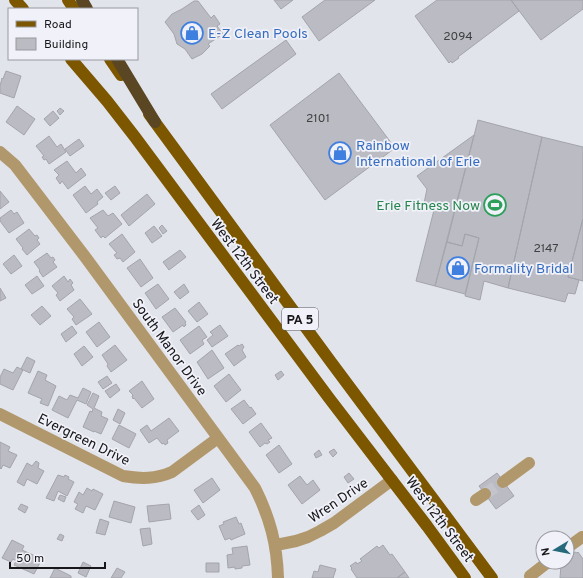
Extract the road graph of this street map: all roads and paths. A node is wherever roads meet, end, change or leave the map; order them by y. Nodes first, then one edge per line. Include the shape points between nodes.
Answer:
1 (15, 0) edge
2 (23, 8) edge
3 (72, 60) edge
4 (111, 60) edge
5 (118, 60) edge
6 (155, 122) junction
7 (0, 152) edge
8 (0, 414) edge
9 (218, 438) junction
10 (529, 463) dead end
11 (392, 480) junction
12 (503, 482) tunnel mouth
13 (582, 537) dead end
14 (575, 542) edge
15 (276, 545) junction
16 (538, 570) edge
17 (530, 576) dead end
18 (278, 578) edge
19 (465, 578) edge
20 (492, 578) edge

1 - 2 main road
3 - 11 main road, West 12th Street / PA 5 via 135,137
4 - 6 main road, West 12th Street / PA 5
5 - 6 highway
6 - 20 main road, West 12th Street / PA 5
7 - 9 street, South Manor Drive via 15,165 37,193
8 - 9 street, Evergreen Drive via 123,476 139,478 155,478 172,472
9 - 15 street, South Manor Drive via 255,488
10 - 12 street
11 - 15 street, Wren Drive via 320,532
11 - 19 main road, West 12th Street / PA 5
13 - 14 street
15 - 18 street, South Manor Drive
16 - 17 street

